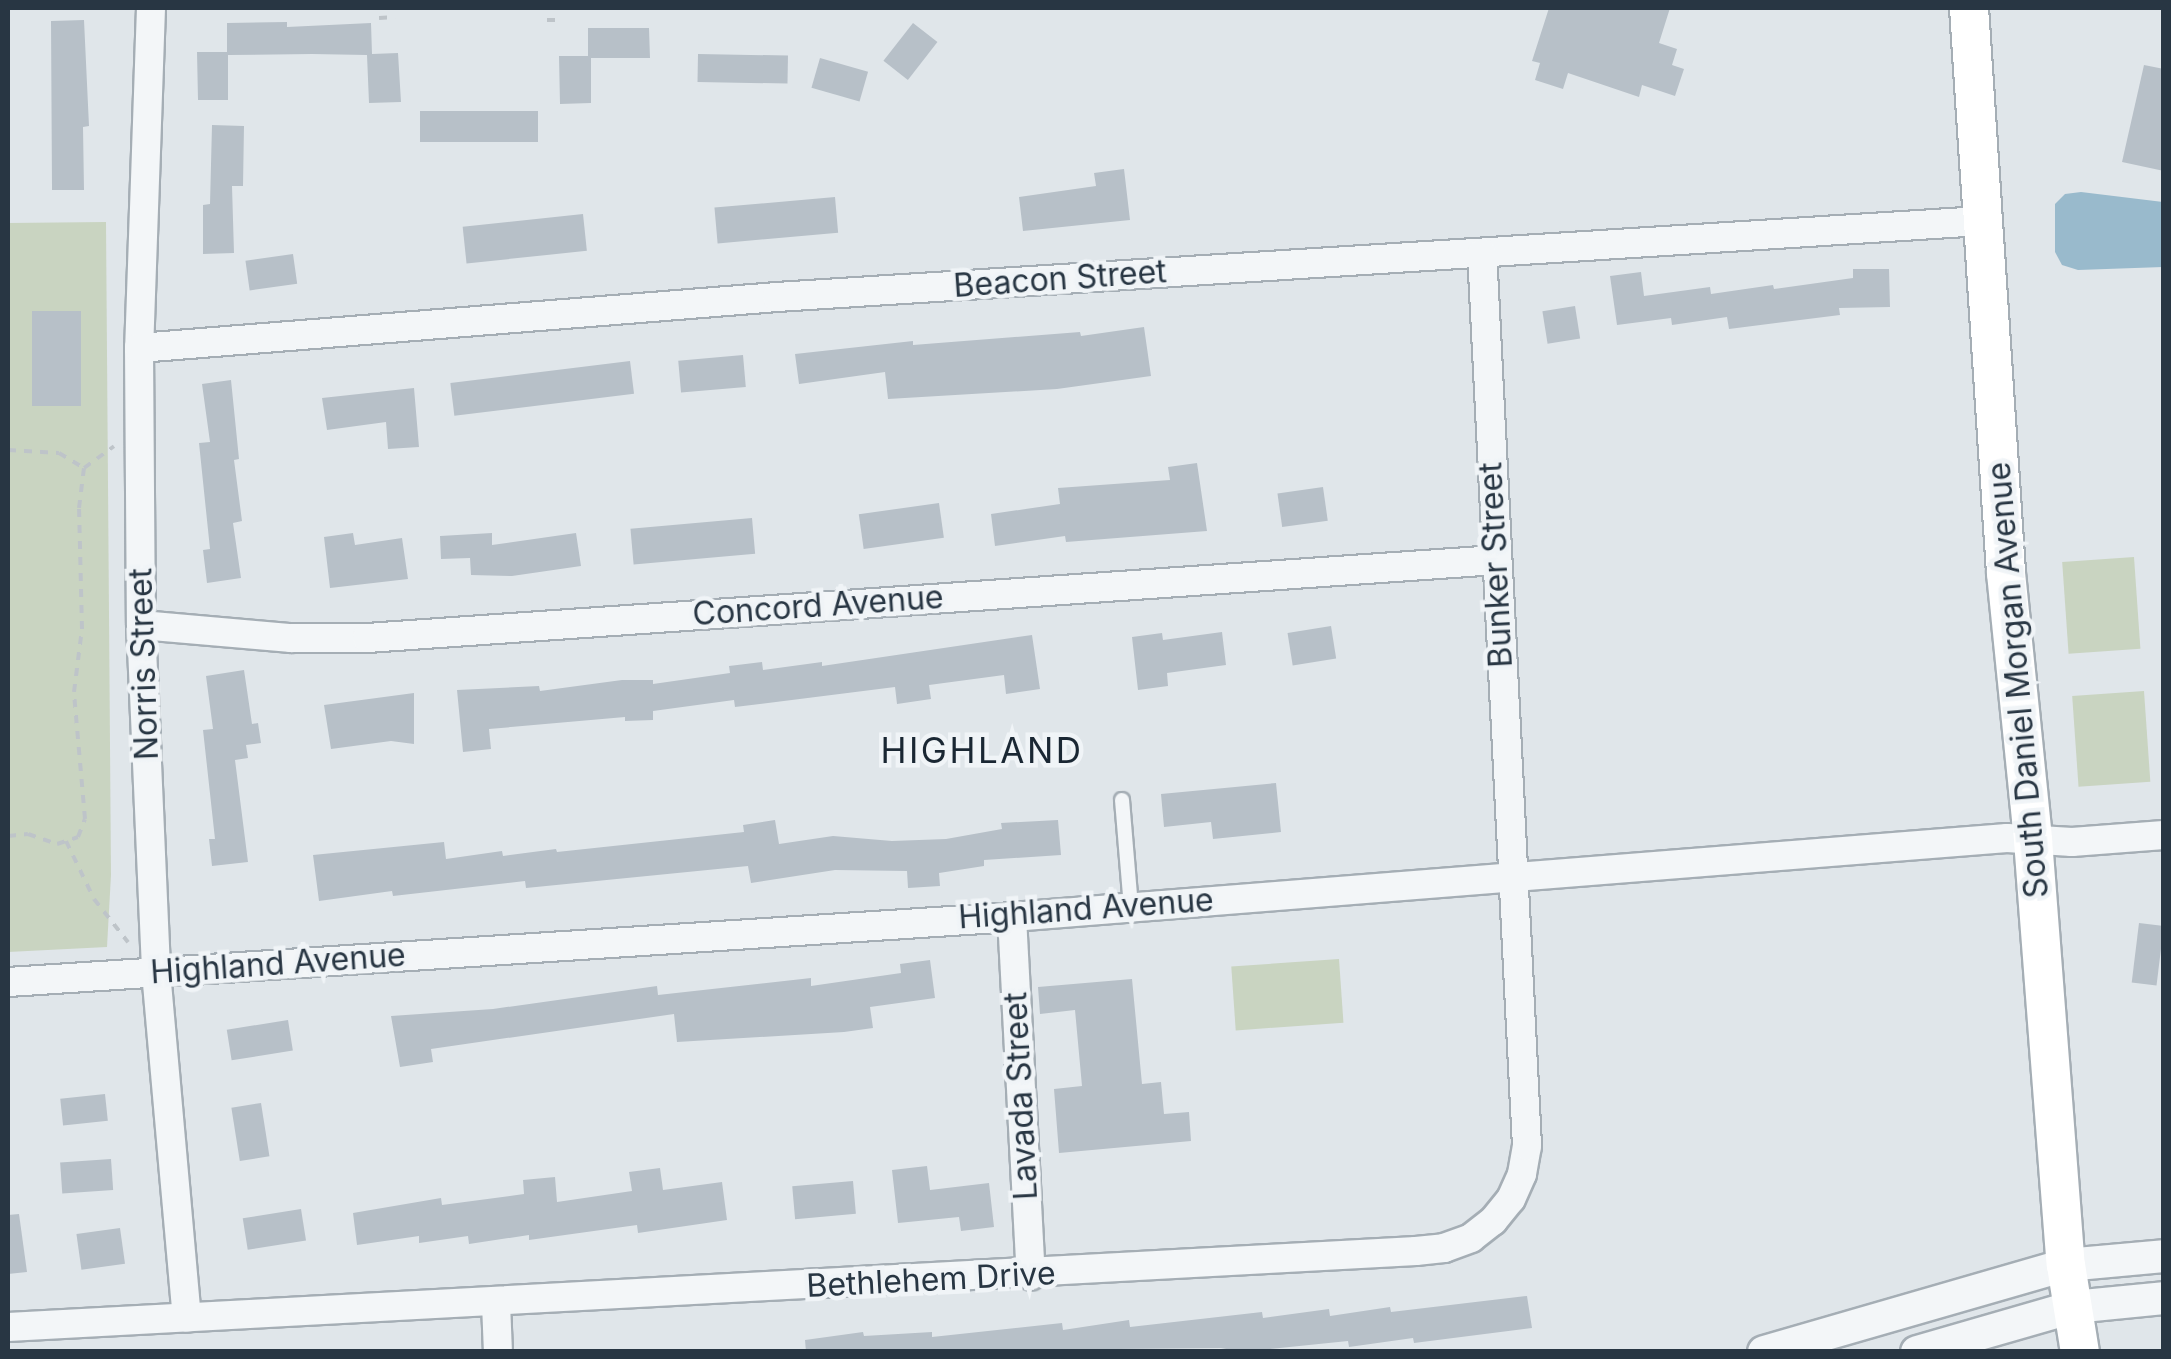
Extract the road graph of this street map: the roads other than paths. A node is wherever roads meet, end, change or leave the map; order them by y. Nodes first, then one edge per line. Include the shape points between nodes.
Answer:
1 (151, 8) edge
2 (1969, 8) edge
3 (1982, 221) junction
4 (1482, 253) junction
5 (139, 348) junction
6 (1496, 560) junction
7 (140, 624) junction
8 (1122, 800) dead end
9 (2164, 835) edge
10 (2033, 840) junction
11 (1511, 877) junction
12 (1131, 907) junction
13 (1012, 916) junction
14 (156, 972) junction
15 (8, 982) edge
16 (2164, 1256) edge
17 (2066, 1265) junction
18 (1031, 1275) junction
19 (2164, 1298) edge
20 (496, 1303) junction
21 (2072, 1307) junction
22 (187, 1318) junction
23 (8, 1327) edge
24 (498, 1352) edge
25 (1764, 1352) edge
26 (1917, 1352) edge
27 (2080, 1352) edge

1 - 5 street, Norris Street
2 - 3 main road, South Daniel Morgan Avenue
3 - 4 street, Beacon Street
3 - 10 main road, South Daniel Morgan Avenue
4 - 5 street, Beacon Street via 778,297
4 - 6 street, Bunker Street
5 - 7 street, Norris Street
6 - 7 street, Concord Avenue via 366,638
6 - 11 street, Bunker Street
7 - 14 street, Norris Street
8 - 12 lane
9 - 10 street, Highland Avenue
10 - 11 street, Highland Avenue
10 - 17 main road, South Daniel Morgan Avenue
11 - 12 street, Highland Avenue
11 - 18 street, Bethlehem Drive via 1527,1146 1511,1200 1494,1221 1444,1248
12 - 13 street, Highland Avenue
13 - 14 street, Highland Avenue
13 - 18 street, Lavada Street
14 - 15 street, Highland Avenue
14 - 22 street, Norris Street
16 - 17 street
17 - 21 main road, South Daniel Morgan Avenue
17 - 25 street
18 - 20 street, Bethlehem Drive
19 - 21 street
20 - 22 street, Bethlehem Drive
20 - 24 street
21 - 26 street
21 - 27 main road, South Daniel Morgan Avenue
22 - 23 street, Bethlehem Drive

